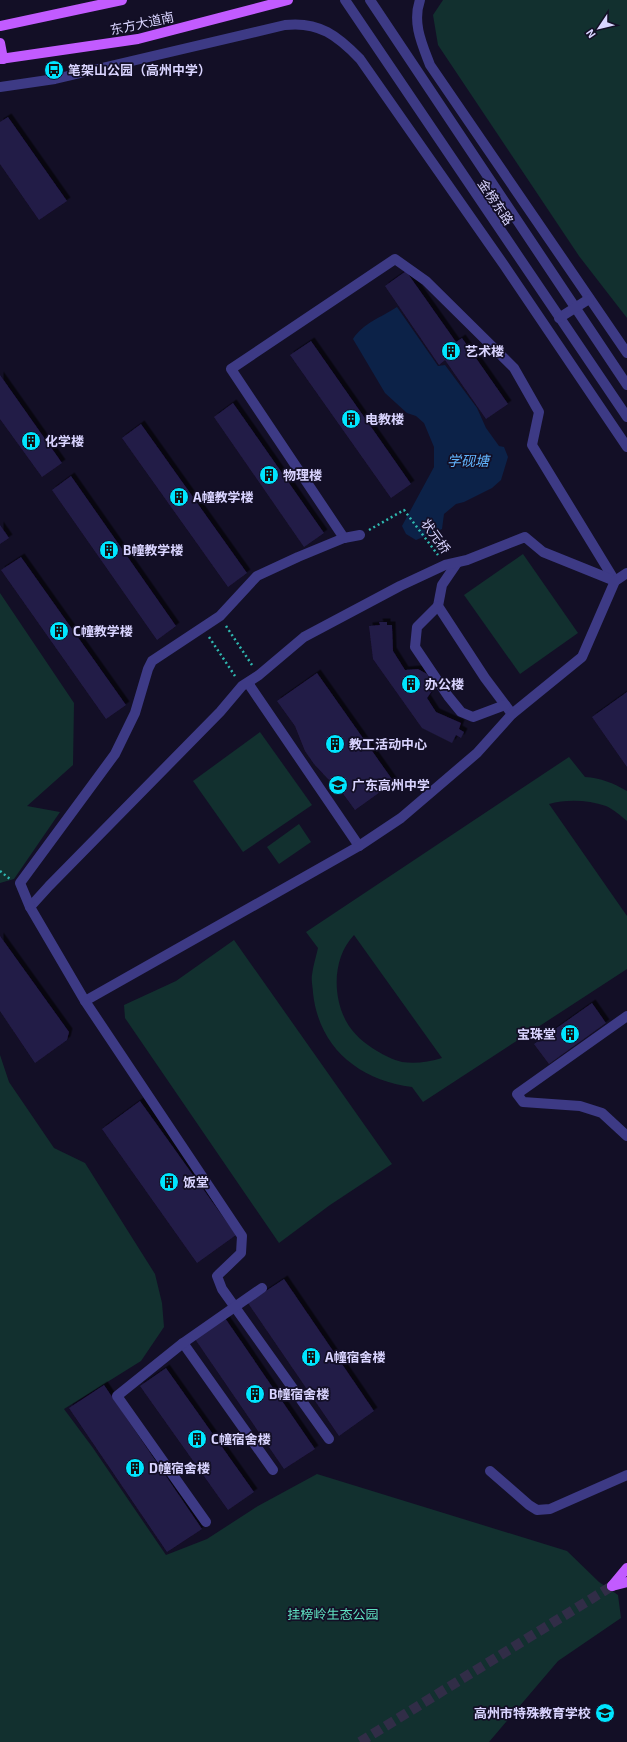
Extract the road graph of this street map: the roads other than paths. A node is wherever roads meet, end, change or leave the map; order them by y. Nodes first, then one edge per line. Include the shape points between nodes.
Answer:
1 (122, 0) edge
2 (288, 0) edge
3 (345, 0) edge
4 (370, 0) edge
5 (420, 0) edge
6 (0, 26) edge
7 (0, 43) edge
8 (1, 59) edge
9 (0, 87) edge
10 (589, 299) junction
11 (575, 308) junction
12 (559, 318) junction
13 (626, 350) edge
14 (627, 385) edge
15 (627, 417) edge
16 (627, 447) edge
17 (360, 535) road end
18 (344, 538) junction
19 (457, 563) junction
20 (627, 573) edge
21 (615, 582) junction
22 (438, 606) junction
23 (245, 685) junction
24 (505, 705) junction
25 (512, 714) junction
26 (359, 846) junction
27 (30, 908) junction
28 (85, 1001) junction
29 (627, 1016) edge
30 (627, 1136) edge
31 (262, 1288) dead end
32 (236, 1308) junction
33 (183, 1343) junction
34 (328, 1438) dead end
35 (272, 1470) dead end
36 (490, 1471) dead end
37 (627, 1475) edge
38 (206, 1522) dead end
39 (627, 1568) edge
40 (627, 1582) edge

1 - 6 main road, 东方大道南
2 - 8 main road, 东方大道南 via 138,39
3 - 12 street, 金榜东路
4 - 11 street, 金榜东路
5 - 10 street via 417,8 417,31 430,66
7 - 8 main road
9 - 16 street via 69,76 285,25 300,23 323,30 343,41 360,60 504,265
10 - 11 street
10 - 13 street
11 - 12 street
11 - 14 street, 金榜东路
12 - 15 street, 金榜东路
17 - 18 street
18 - 21 street via 231,369 396,259 426,281 514,368 539,412 532,445
18 - 27 street via 257,576 220,616 152,661 135,713 115,754 20,883
19 - 21 street via 525,537 543,552
19 - 22 street via 442,585
19 - 23 street via 400,586 304,637
20 - 21 street
21 - 25 street via 582,657
22 - 24 street
22 - 24 street via 417,628 415,647 444,690 461,712 473,717
23 - 26 street
23 - 27 street
24 - 25 street
25 - 26 street via 477,753 401,818
26 - 28 street
27 - 28 street
28 - 32 street via 242,1236 241,1253 217,1276 222,1289
29 - 30 street via 517,1094 523,1102 580,1106 602,1113
31 - 32 street
32 - 33 street
32 - 34 street
33 - 35 street
33 - 38 street via 117,1396
36 - 37 street via 537,1510 550,1509
39 - 40 main road via 612,1586

